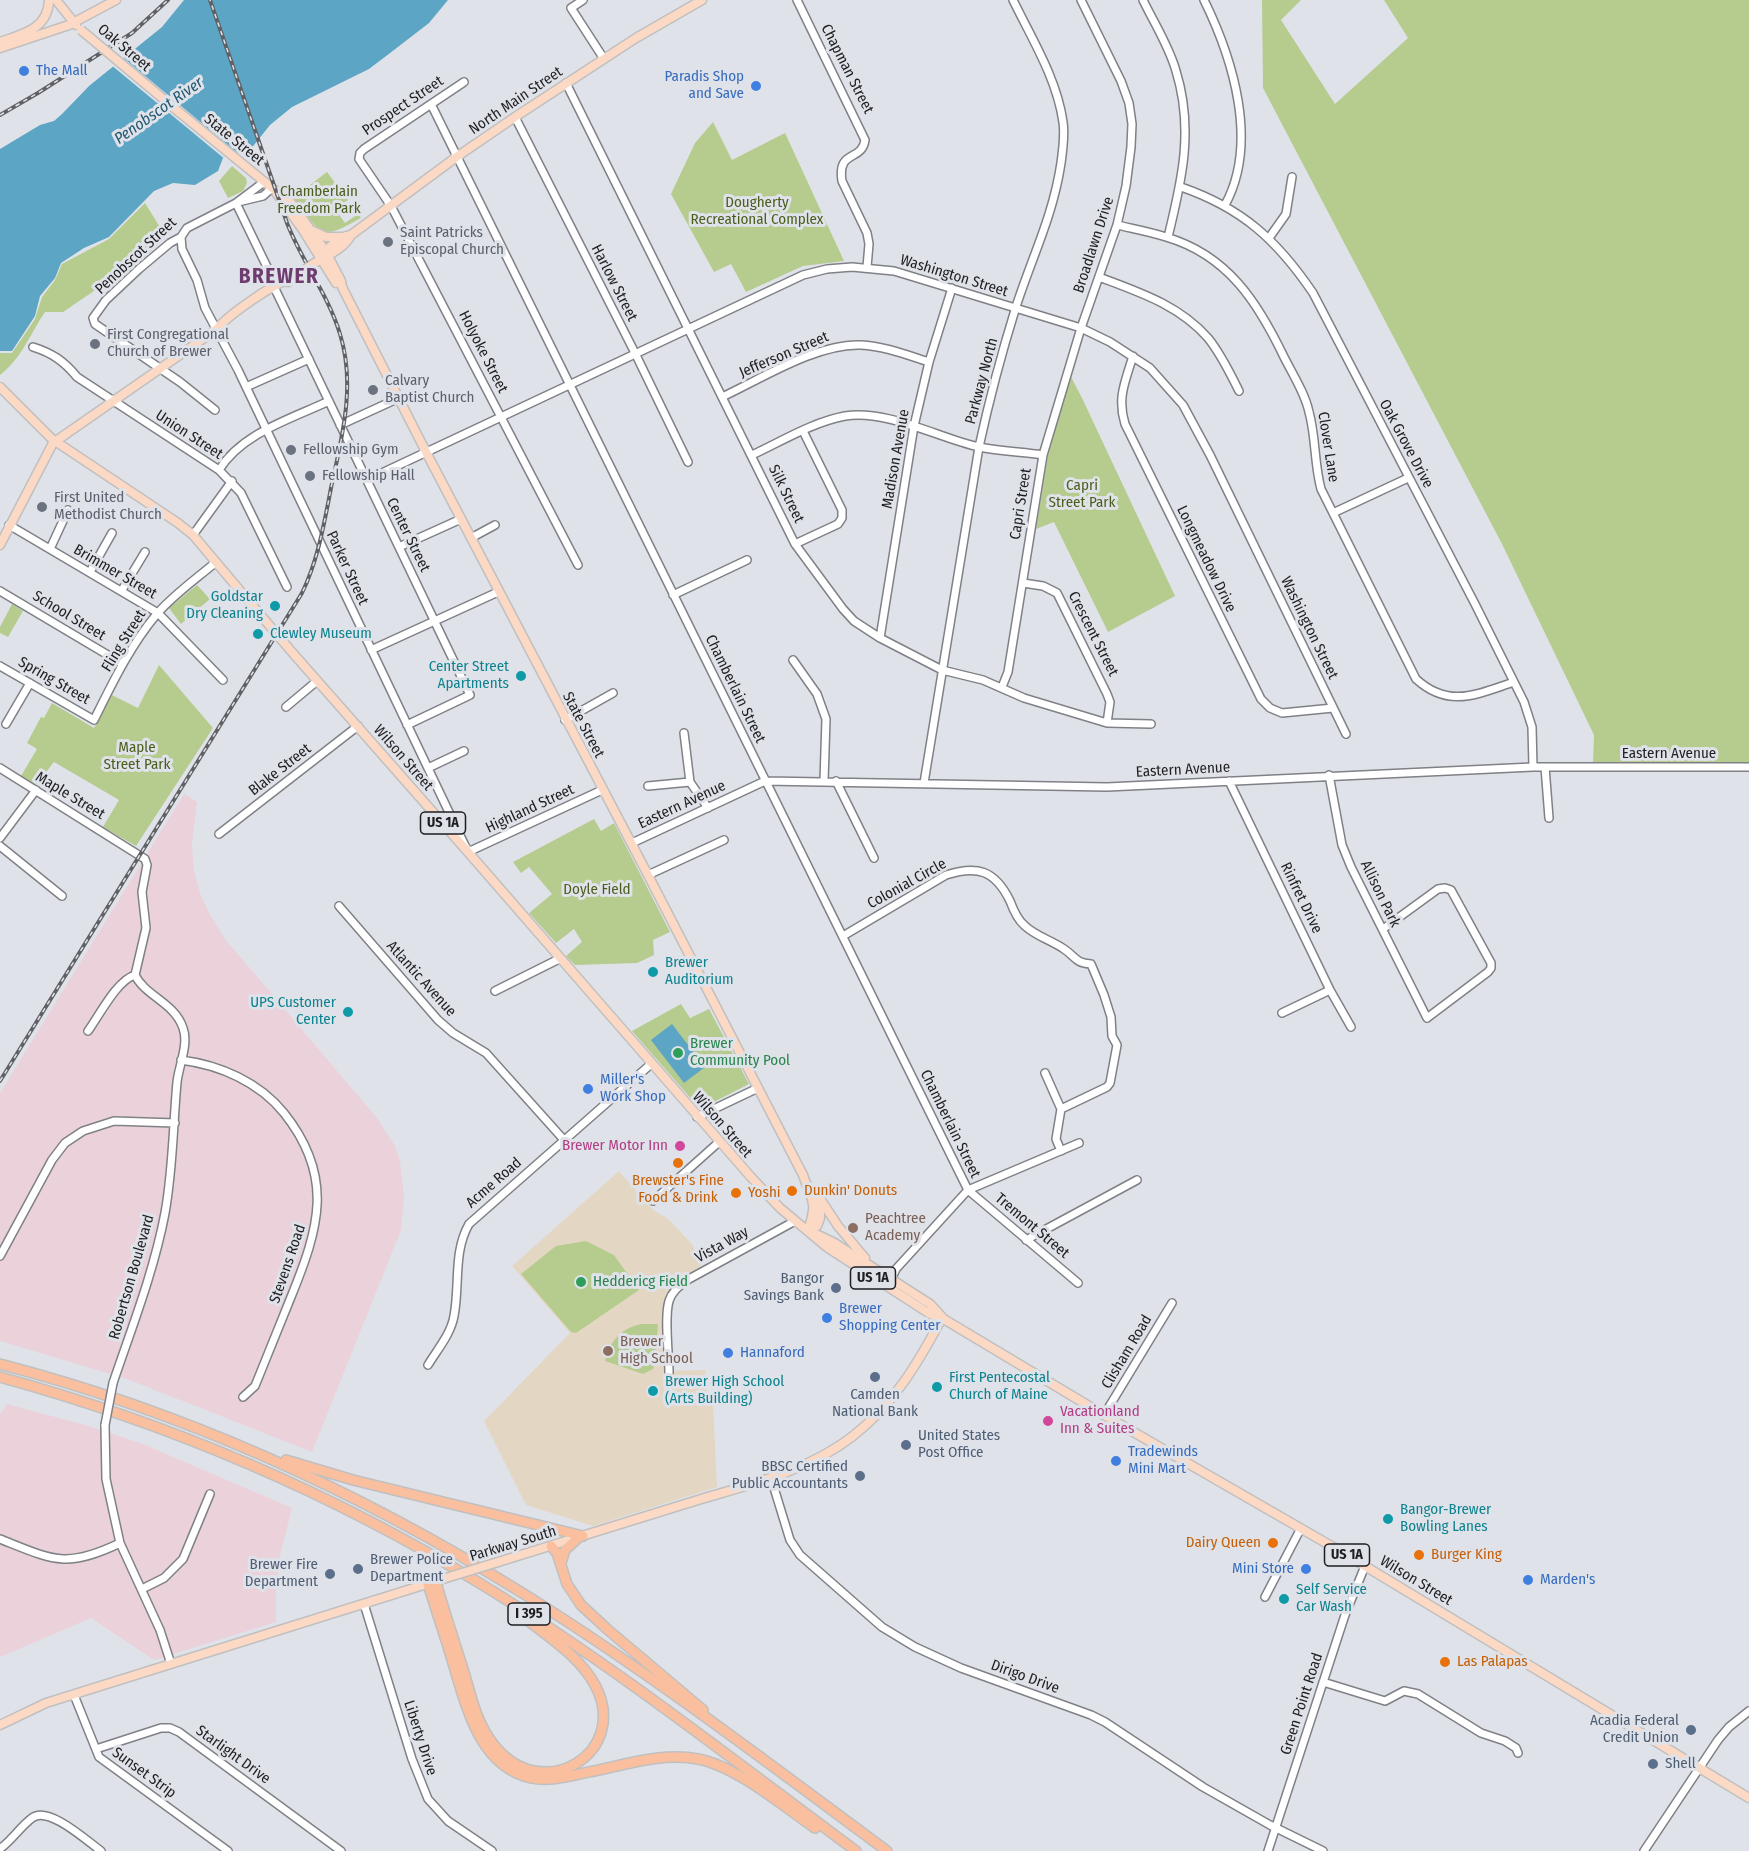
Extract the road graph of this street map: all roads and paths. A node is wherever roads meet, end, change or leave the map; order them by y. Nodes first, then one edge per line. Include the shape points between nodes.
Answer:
1 (49, 0) edge
2 (56, 0) edge
3 (116, 0) edge
4 (583, 0) edge
5 (702, 0) edge
6 (797, 0) edge
7 (1013, 0) edge
8 (1081, 0) edge
9 (1143, 0) edge
10 (1204, 0) edge
11 (688, 3) edge
12 (74, 23) junction
13 (0, 42) edge
14 (0, 48) edge
15 (604, 59) junction
16 (464, 82) dead end
17 (566, 83) junction
18 (431, 104) junction
19 (179, 112) joint
20 (515, 117) junction
21 (359, 155) joint
22 (458, 157) junction
23 (1292, 177) dead end
24 (264, 182) junction
25 (1181, 187) junction
26 (272, 188) junction
27 (236, 203) junction
28 (1225, 205) junction
29 (391, 206) junction
30 (1117, 225) junction
31 (312, 231) junction
32 (348, 236) junction
33 (181, 237) junction
34 (1168, 237) junction
35 (1269, 238) junction
36 (325, 255) junction
37 (867, 267) junction
38 (1099, 277) junction
39 (952, 288) junction
40 (273, 290) junction
41 (1016, 308) junction
42 (687, 328) junction
43 (1081, 328) junction
44 (217, 329) junction
45 (33, 347) dead end
46 (635, 353) junction
47 (1133, 357) junction
48 (309, 359) junction
49 (929, 362) junction
50 (161, 369) junction
51 (568, 384) junction
52 (0, 387) edge
53 (246, 387) junction
54 (1239, 391) dead end
55 (399, 398) junction
56 (722, 398) junction
57 (328, 401) junction
58 (113, 402) junction
59 (215, 410) dead end
60 (501, 416) junction
61 (340, 425) junction
62 (914, 426) junction
63 (266, 430) junction
64 (803, 431) junction
65 (54, 441) junction
66 (979, 447) junction
67 (426, 452) junction
68 (752, 455) junction
69 (1043, 455) junction
70 (688, 462) dead end
71 (219, 470) junction
72 (1408, 478) junction
73 (367, 480) junction
74 (232, 482) junction
75 (68, 510) dead end
76 (1333, 513) junction
77 (461, 519) junction
78 (9, 525) junction
79 (495, 525) dead end
80 (112, 533) dead end
81 (193, 535) junction
82 (471, 538) junction
83 (795, 544) junction
84 (0, 545) edge
85 (399, 547) junction
86 (50, 549) junction
87 (145, 552) dead end
88 (747, 560) dead end
89 (216, 562) junction
90 (578, 565) dead end
91 (90, 572) junction
92 (1023, 583) junction
93 (287, 587) dead end
94 (122, 590) junction
95 (0, 591) edge
96 (498, 592) junction
97 (673, 595) junction
98 (158, 613) junction
99 (435, 621) junction
100 (880, 638) junction
101 (371, 650) junction
102 (793, 660) dead end
103 (123, 664) junction
104 (0, 666) edge
105 (942, 670) junction
106 (223, 680) dead end
107 (317, 681) junction
108 (1514, 682) junction
109 (30, 683) junction
110 (1002, 687) junction
111 (613, 693) dead end
112 (286, 707) dead end
113 (1333, 708) junction
114 (94, 720) joint
115 (565, 720) junction
116 (1107, 723) junction
117 (6, 724) dead end
118 (1151, 724) dead end
119 (407, 725) junction
120 (358, 726) junction
121 (684, 733) dead end
122 (1346, 734) dead end
123 (464, 751) dead end
124 (1533, 767) junction
125 (1545, 767) junction
126 (1749, 767) edge
127 (0, 768) edge
128 (428, 768) junction
129 (1329, 776) junction
130 (765, 781) junction
131 (824, 781) junction
132 (836, 781) junction
133 (1229, 781) junction
134 (690, 782) junction
135 (924, 783) junction
136 (648, 786) dead end
137 (36, 790) junction
138 (603, 790) junction
139 (708, 808) junction
140 (1549, 818) dead end
141 (219, 834) dead end
142 (0, 838) edge
143 (724, 840) dead end
144 (632, 843) junction
145 (0, 846) edge
146 (468, 852) junction
147 (874, 858) dead end
148 (648, 875) junction
149 (62, 897) dead end
150 (339, 906) dead end
151 (1383, 929) junction
152 (843, 936) junction
153 (559, 959) junction
154 (135, 975) junction
155 (1330, 990) junction
156 (495, 991) dead end
157 (1282, 1013) dead end
158 (1351, 1027) dead end
159 (88, 1031) dead end
160 (181, 1060) junction
161 (651, 1064) junction
162 (1045, 1073) dead end
163 (758, 1088) junction
164 (1061, 1109) junction
165 (697, 1117) junction
166 (176, 1123) junction
167 (564, 1140) junction
168 (719, 1142) junction
169 (1079, 1143) dead end
170 (1060, 1150) junction
171 (803, 1175) junction
172 (1137, 1180) dead end
173 (968, 1190) junction
174 (817, 1194) junction
175 (653, 1201) dead end
176 (795, 1221) junction
177 (808, 1230) junction
178 (1026, 1240) junction
179 (0, 1256) edge
180 (896, 1269) junction
181 (878, 1274) junction
182 (891, 1280) junction
183 (1078, 1283) dead end
184 (1172, 1303) dead end
185 (942, 1318) junction
186 (0, 1364) edge
187 (428, 1365) dead end
188 (669, 1373) dead end
189 (0, 1379) edge
190 (243, 1396) dead end
191 (1104, 1415) junction
192 (207, 1433) junction
193 (771, 1478) junction
194 (210, 1494) dead end
195 (537, 1525) junction
196 (1300, 1530) junction
197 (580, 1537) junction
198 (0, 1539) edge
199 (120, 1543) junction
200 (549, 1547) junction
201 (1365, 1566) junction
202 (561, 1568) junction
203 (432, 1583) junction
204 (481, 1584) junction
205 (142, 1588) junction
206 (1265, 1597) dead end
207 (364, 1604) junction
208 (171, 1664) junction
209 (1323, 1682) junction
210 (74, 1695) junction
211 (1749, 1711) edge
212 (0, 1725) edge
213 (96, 1749) junction
214 (750, 1751) junction
215 (1518, 1754) dead end
216 (1701, 1768) junction
217 (1749, 1798) edge
218 (1275, 1828) junction
219 (1, 1849) edge
220 (101, 1851) edge
221 (228, 1851) edge
222 (341, 1851) edge
223 (492, 1851) edge
224 (851, 1851) edge
225 (856, 1851) edge
226 (887, 1851) edge
227 (1268, 1851) edge
228 (1323, 1851) edge
229 (1644, 1851) edge

1 - 13 main road via 45,17 37,28
2 - 12 main road, Oak Street
3 - 12 main road
4 - 15 street via 571,8
5 - 11 main road, North Main Street
6 - 37 street, Chapman Street via 863,132 864,147 848,157 841,172 867,233
7 - 41 street, Parkway North via 1052,80 1063,123 1055,197
8 - 30 street, Broadlawn Drive via 1129,104 1131,147
9 - 25 street via 1175,68 1183,97 1186,130
10 - 28 street via 1226,51 1239,114 1237,177
11 - 15 main road, North Main Street
12 - 14 main road
12 - 19 main road, Oak Street, bridge
15 - 17 main road, North Main Street
16 - 18 street, Prospect Street
17 - 20 main road, North Main Street
17 - 42 street, Silk Street
18 - 21 street, Prospect Street
18 - 22 street, Chamberlain Street
19 - 24 main road, State Street
20 - 22 main road, North Main Street
20 - 46 street, Harlow Street
21 - 29 street, Holyoke Street
22 - 29 main road, North Main Street
22 - 51 street, Chamberlain Street
23 - 35 street via 1286,214
24 - 26 main road, State Street
24 - 27 street
25 - 28 street, Oak Grove Drive
25 - 34 street
26 - 27 street via 260,197
26 - 31 main road, State Street via 289,200
26 - 36 main road, State Street
27 - 33 street, Penobscot Street via 190,226
27 - 40 street, Center Street via 270,274
28 - 35 street, Oak Grove Drive
29 - 32 main road, North Main Street
29 - 60 street, Holyoke Street
30 - 34 street, Clover Lane
30 - 38 street, Broadlawn Drive
31 - 32 main road via 326,237
31 - 36 main road, State Street
32 - 36 main road, North Main Street via 348,242
33 - 44 street, Parker Street via 182,249
33 - 50 street, Penobscot Street via 139,269 106,300 92,320
34 - 76 street, Clover Lane via 1220,265 1245,289 1268,323 1309,409 1316,471
35 - 72 street, Oak Grove Drive via 1293,263 1312,293
36 - 40 main road, North Main Street
36 - 55 main road, State Street via 336,283 342,287
37 - 39 street, Washington Street
37 - 42 street, Washington Street via 803,275
38 - 43 street, Broadlawn Drive
38 - 54 street via 1171,307 1189,320 1223,360
39 - 41 street, Washington Street
39 - 49 street, Madison Avenue
40 - 44 main road, North Main Street
40 - 48 street, Center Street
41 - 43 street, Washington Street
41 - 66 street, Parkway North
42 - 46 street, Washington Street
42 - 56 street, Silk Street
43 - 47 street, Washington Street
43 - 69 street, Capri Street
44 - 50 main road, North Main Street
44 - 53 street, Parker Street
45 - 58 street, Union Street via 49,352
46 - 51 street, Washington Street
46 - 70 street, Harlow Street
47 - 113 street, Washington Street via 1150,368 1183,405
47 - 113 street, Longmeadow Drive via 1121,393 1120,409 1125,424 1261,699 1282,713
48 - 53 street
48 - 57 street, Center Street
49 - 56 street, Jefferson Street via 881,348 841,345 805,357
49 - 62 street, Madison Avenue
50 - 58 main road, North Main Street
50 - 59 street
51 - 60 street, Washington Street
51 - 97 street, Chamberlain Street
52 - 65 main road, Wilson Street / US 1A
53 - 63 street, Parker Street
55 - 61 street
55 - 67 main road, State Street
56 - 68 street, Silk Street
57 - 61 street, Center Street
57 - 63 street
58 - 65 main road, North Main Street
58 - 71 street, Union Street
60 - 67 street, Washington Street
60 - 90 street, Holyoke Street
61 - 73 street, Center Street
62 - 64 street via 869,415 847,416
62 - 66 street
62 - 100 street, Madison Avenue
63 - 71 street via 236,448
63 - 101 street, Parker Street
64 - 68 street
64 - 83 street via 842,510 842,518 838,524
65 - 78 main road
65 - 81 main road, Wilson Street / US 1A
66 - 69 street
66 - 105 street, Parkway North
67 - 73 street, Washington Street
67 - 77 main road, State Street
68 - 83 street, Silk Street
69 - 92 street, Capri Street
71 - 74 street, Union Street
72 - 76 street
72 - 108 street, Oak Grove Drive
73 - 85 street, Center Street
74 - 81 street
74 - 93 street, Union Street
75 - 86 street
76 - 108 street, Clover Lane via 1416,679 1428,691 1468,697
77 - 82 main road, State Street
77 - 85 street
78 - 84 main road
78 - 86 street, Brimmer Street
79 - 82 street
80 - 91 street
81 - 89 main road, Wilson Street / US 1A
82 - 96 main road, State Street
83 - 100 street, Silk Street via 848,615
85 - 99 street, Center Street
86 - 91 street, Brimmer Street
87 - 94 street
88 - 97 street
89 - 98 street, Fling Street
89 - 107 main road, Wilson Street / US 1A
91 - 94 street, Brimmer Street
92 - 110 street, Capri Street
92 - 116 street, Crescent Street via 1057,592 1107,694
94 - 98 street, Brimmer Street
95 - 103 street, School Street
96 - 99 street
96 - 115 main road, State Street
97 - 130 street, Chamberlain Street
98 - 103 street, Fling Street
98 - 106 street, Brimmer Street
99 - 101 street
99 - 119 street, Center Street via 470,695
100 - 105 street, Silk Street
101 - 119 street, Parker Street
102 - 131 street via 817,694 826,719
103 - 114 street, Fling Street
104 - 109 street, Spring Street
105 - 110 street, Silk Street
105 - 135 street, Parkway North
107 - 112 street
107 - 120 main road, Wilson Street / US 1A
108 - 124 street, Oak Grove Drive via 1532,727
109 - 114 street, Spring Street
109 - 117 street
110 - 116 street, Silk Street via 1024,698
111 - 115 street
113 - 122 street, Washington Street
115 - 138 main road, State Street
116 - 118 street, Silk Street
119 - 128 street, Parker Street
120 - 141 street, Blake Street
120 - 146 main road, Wilson Street / US 1A
121 - 134 street
123 - 128 street
124 - 125 street, Eastern Avenue
124 - 129 street, Eastern Avenue
125 - 126 street, Eastern Avenue
125 - 140 street
127 - 137 street, Maple Street
128 - 146 street, Parker Street
129 - 133 street, Eastern Avenue
129 - 151 street, Allison Park via 1342,845
130 - 131 street, Eastern Avenue
130 - 139 street, Eastern Avenue
130 - 152 street, Chamberlain Street
131 - 132 street, Eastern Avenue
132 - 135 street, Eastern Avenue
132 - 147 street
133 - 135 street, Eastern Avenue via 1107,787
133 - 155 street, Rinfret Drive
134 - 136 street
134 - 139 street
137 - 142 street
137 - 154 street, Maple Street via 144,857 146,932
138 - 144 main road, State Street
138 - 146 street, Highland Street
139 - 144 street, Eastern Avenue
143 - 148 street
144 - 148 main road, State Street
145 - 149 street
146 - 153 main road, Wilson Street / US 1A
148 - 163 main road, State Street
150 - 167 street, Atlantic Avenue via 438,1020 486,1053
151 - 151 street, Allison Park via 1426,1018 1491,968 1451,890 1438,889
152 - 164 street, Colonial Circle via 945,875 976,869 991,876 1001,885 1023,925 1066,950 1079,963 1091,964 1111,1017 1112,1036 1117,1045 1107,1087
152 - 173 street, Chamberlain Street
153 - 156 street
153 - 161 main road, Wilson Street / US 1A
154 - 159 street via 120,986
154 - 160 street, Robertson Boulevard via 181,1021 185,1031
155 - 157 street
155 - 158 street, Rinfret Drive
160 - 166 street, Robertson Boulevard
160 - 190 street, Stevens Road via 235,1076 269,1097 293,1124 315,1173 317,1219 309,1254 255,1386
161 - 165 main road, Wilson Street / US 1A
161 - 167 street, Acme Road
162 - 164 street
163 - 165 street
163 - 171 main road, State Street
164 - 170 street via 1056,1139
165 - 168 main road, Wilson Street / US 1A
166 - 179 street via 114,1121 82,1131 65,1143
166 - 199 street, Robertson Boulevard, bridge via 160,1237 113,1383 105,1425 106,1479
167 - 187 street, Acme Road via 469,1224 460,1245 452,1326
168 - 175 street
168 - 176 main road, Wilson Street / US 1A
169 - 170 street
170 - 173 street
171 - 174 main road, State Street
171 - 177 main road, State Street via 815,1211
172 - 178 street
173 - 178 street, Tremont Street
173 - 180 street, Chamberlain Street
174 - 177 main road via 820,1218 817,1226
174 - 181 main road, State Street
176 - 177 main road, Wilson Street / US 1A
176 - 188 street, Vista Way via 688,1279 674,1292 668,1314
177 - 181 main road, Wilson Street / US 1A via 833,1242
177 - 181 main road, Wilson Street / US 1A via 828,1248
178 - 183 street, Tremont Street
180 - 181 street
180 - 182 street, Chamberlain Street
181 - 182 main road, Wilson Street / US 1A
181 - 185 main road, Wilson Street / US 1A via 930,1314
182 - 185 main road, Wilson Street / US 1A via 930,1304
184 - 191 street, Clisham Road
185 - 191 main road, Wilson Street / US 1A
185 - 193 main road, Parkway South via 909,1377 872,1420 822,1456
186 - 192 highway, I 395 via 104,1395
189 - 204 highway, I 395 via 160,1429 265,1472 391,1533
191 - 196 main road, Wilson Street / US 1A
192 - 195 highway via 318,1470
192 - 214 highway, I 395 via 338,1490 471,1562 599,1643
193 - 197 main road, Parkway South
193 - 218 street, Dirigo Drive via 790,1540 800,1555 882,1627 961,1668 1105,1722 1192,1780
194 - 205 street via 189,1548 178,1565 164,1578
195 - 197 highway
195 - 200 highway via 547,1534
196 - 201 main road, Wilson Street / US 1A
196 - 206 street
197 - 200 main road, Parkway South
197 - 202 highway via 562,1554
198 - 199 street via 39,1555 63,1559 90,1556
199 - 205 street, Robertson Boulevard
200 - 202 highway via 556,1553
200 - 203 main road, Parkway South, bridge
201 - 209 street, Green Point Road
201 - 216 main road, Wilson Street / US 1A
202 - 214 highway via 569,1589 588,1612
203 - 204 highway via 476,1713 491,1742 512,1762 531,1771 551,1772 572,1766 588,1754 600,1733 603,1711 596,1688 573,1658
203 - 207 main road, Parkway South
203 - 224 highway via 472,1722 489,1749 511,1770 549,1779 656,1759 698,1759 735,1774
204 - 225 highway, I 395 via 590,1656
205 - 208 street, Robertson Boulevard
207 - 208 main road, Parkway South
207 - 223 street, Liberty Drive via 428,1799 448,1821
208 - 210 main road, Parkway South
209 - 215 street via 1385,1701 1404,1691 1418,1694 1481,1733 1505,1741
209 - 218 street, Green Point Road
210 - 212 main road, Parkway South via 46,1703
210 - 213 street, Sunset Strip
211 - 216 street via 1729,1727
213 - 221 street, Sunset Strip via 99,1757
213 - 222 street, Starlight Drive via 170,1728
214 - 226 highway, I 395
216 - 217 main road, Wilson Street / US 1A
216 - 229 street
218 - 227 street, Green Point Road
218 - 228 street, Dirigo Drive
219 - 220 street via 33,1816 44,1814

